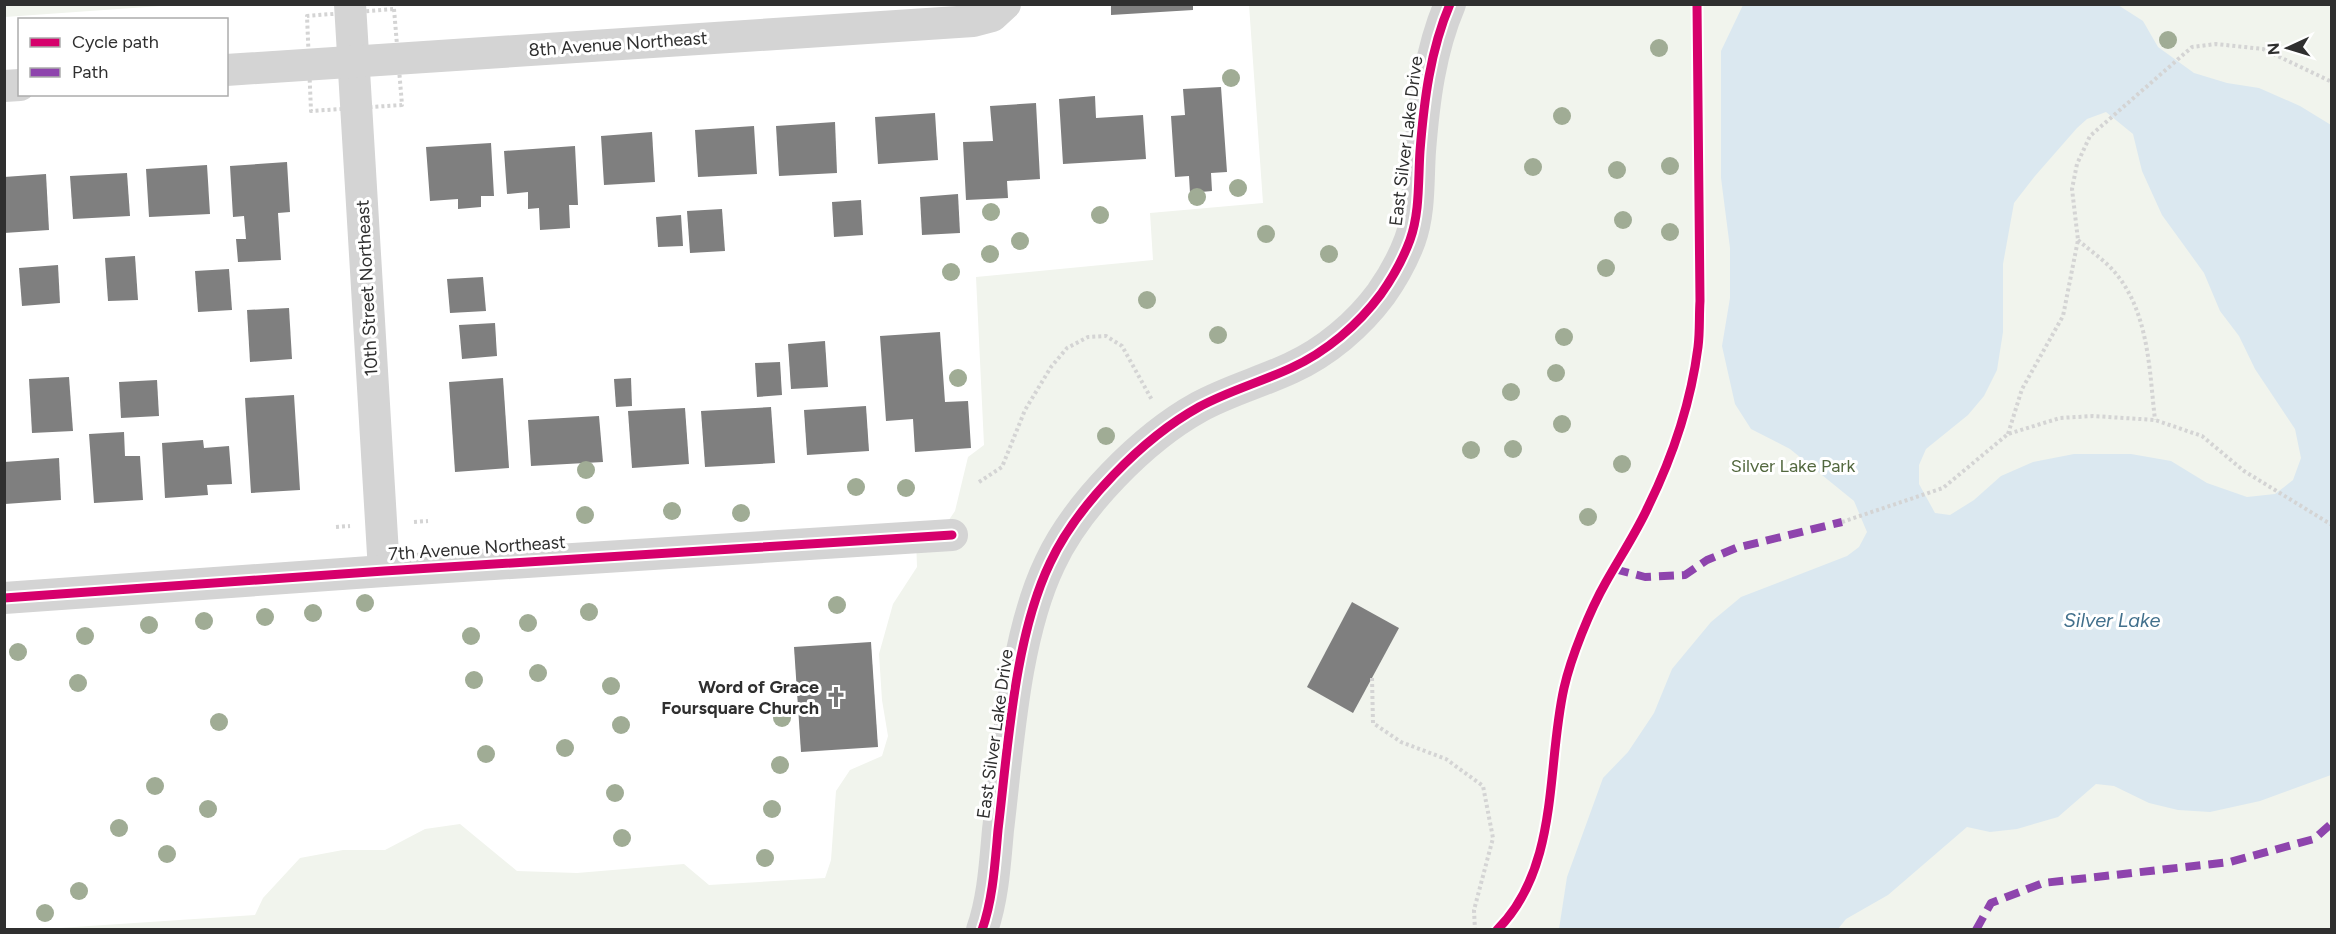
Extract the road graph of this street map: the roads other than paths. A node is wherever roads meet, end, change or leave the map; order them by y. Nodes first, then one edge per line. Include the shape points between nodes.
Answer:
1 (350, 4) edge
2 (1005, 4) edge
3 (1450, 4) edge
4 (353, 62) junction
5 (228, 70) edge
6 (952, 535) dead end
7 (384, 571) junction
8 (4, 598) edge
9 (982, 930) edge

1 - 4 street, 10th Street Northeast
2 - 4 street, 8th Avenue Northeast via 992,16 973,21
3 - 9 street, East Silver Lake Drive via 1429,73 1418,198 1410,238 1379,297 1327,348 1199,407 1166,427 1131,456 1097,494 1050,563 1020,660
4 - 5 street, 8th Avenue Northeast
4 - 7 street, 10th Street Northeast
6 - 7 street, 7th Avenue Northeast
7 - 8 street, 7th Avenue Northeast

